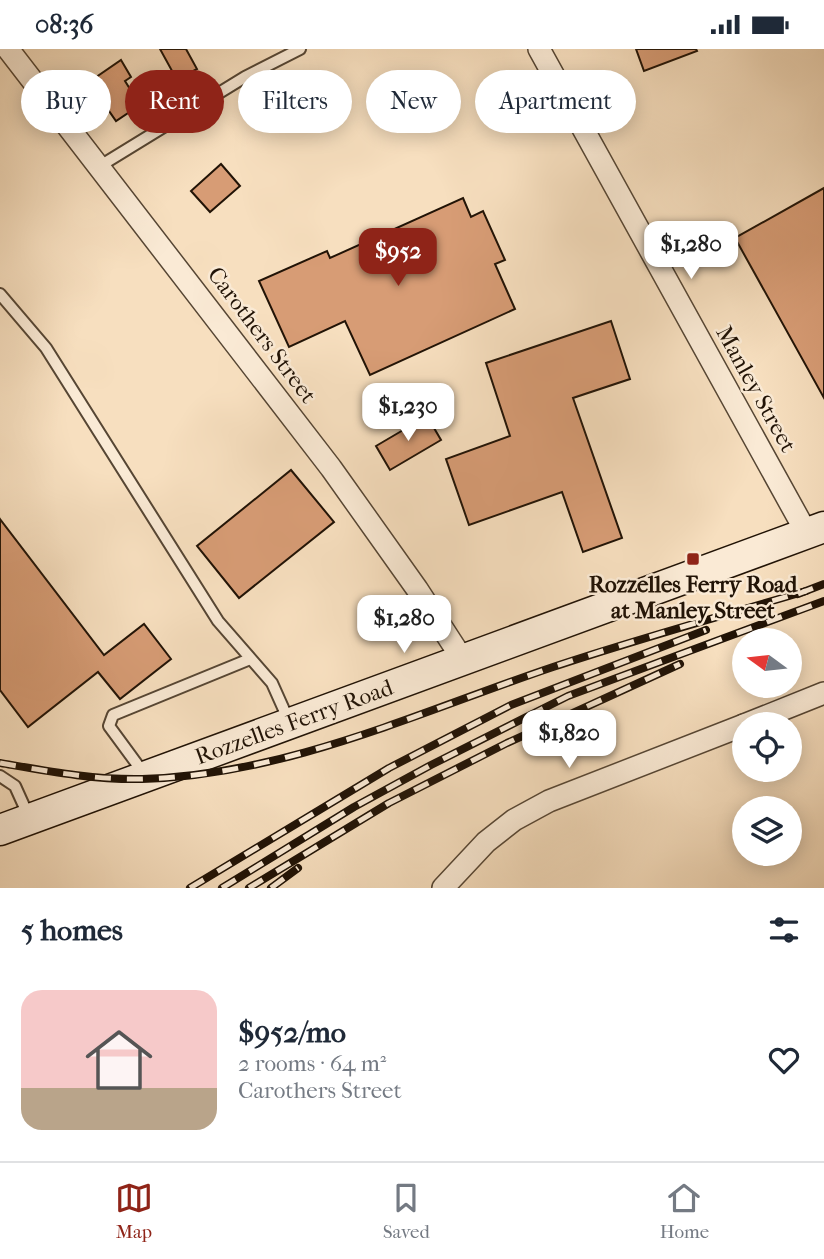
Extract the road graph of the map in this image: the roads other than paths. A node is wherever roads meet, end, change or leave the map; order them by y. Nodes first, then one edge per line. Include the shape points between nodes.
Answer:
1 (8, 49) edge
2 (300, 49) edge
3 (540, 49) edge
4 (100, 166) junction
5 (0, 293) edge
6 (815, 530) edge
7 (250, 659) junction
8 (463, 660) junction
9 (824, 693) edge
10 (776, 712) edge
11 (290, 724) junction
12 (732, 730) edge
13 (0, 776) edge
14 (146, 777) junction
15 (30, 819) junction
16 (0, 831) edge
17 (443, 888) edge

1 - 4 street, Carothers Street
2 - 4 lane via 245,77
3 - 6 street, Manley Street
4 - 8 street, Carothers Street via 331,468
5 - 7 lane via 46,348 218,621
6 - 8 street, Rozzelles Ferry Road
7 - 11 lane via 272,683
7 - 14 lane via 113,715 109,726
8 - 11 street, Rozzelles Ferry Road
9 - 10 street
11 - 14 street, Rozzelles Ferry Road
12 - 17 street via 549,801 514,820
13 - 15 lane via 15,786
14 - 15 street, Rozzelles Ferry Road
15 - 16 street, Rozzelles Ferry Road

